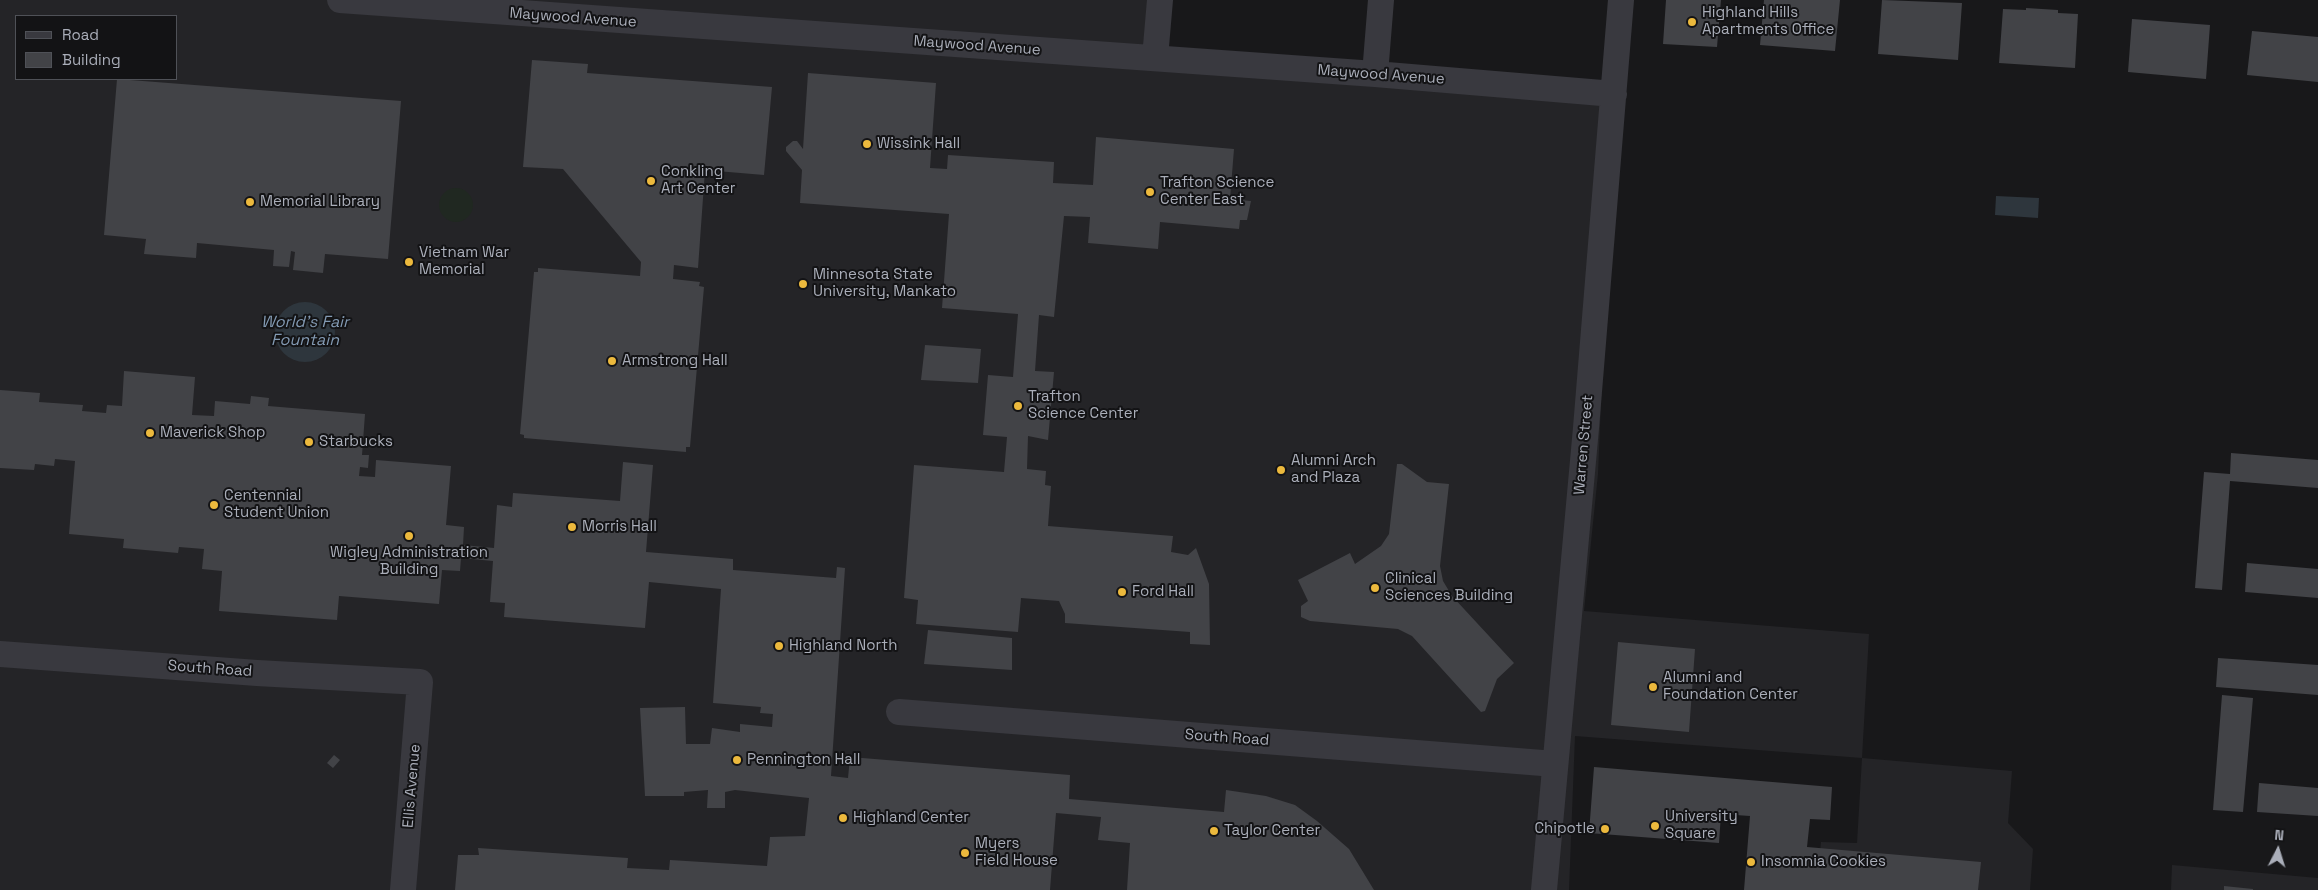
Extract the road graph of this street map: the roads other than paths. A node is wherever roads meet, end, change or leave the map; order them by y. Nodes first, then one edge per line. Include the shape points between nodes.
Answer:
1 (340, 0) edge
2 (1160, 0) edge
3 (1381, 0) edge
4 (1621, 0) edge
5 (477, 6) edge
6 (1155, 58) junction
7 (1375, 74) junction
8 (1614, 94) junction
9 (0, 654) edge
10 (420, 682) joint
11 (899, 712) dead end
12 (1555, 764) junction
13 (403, 890) edge
14 (1544, 890) edge

1 - 5 street, Maywood Avenue
2 - 6 street
3 - 7 street
4 - 8 street, Warren Street
5 - 6 street, Maywood Avenue
6 - 7 street, Maywood Avenue
7 - 8 street, Maywood Avenue
8 - 12 street, Warren Street
9 - 10 street, South Road
10 - 13 street, Ellis Avenue
11 - 12 street, South Road
12 - 14 street, Warren Street

